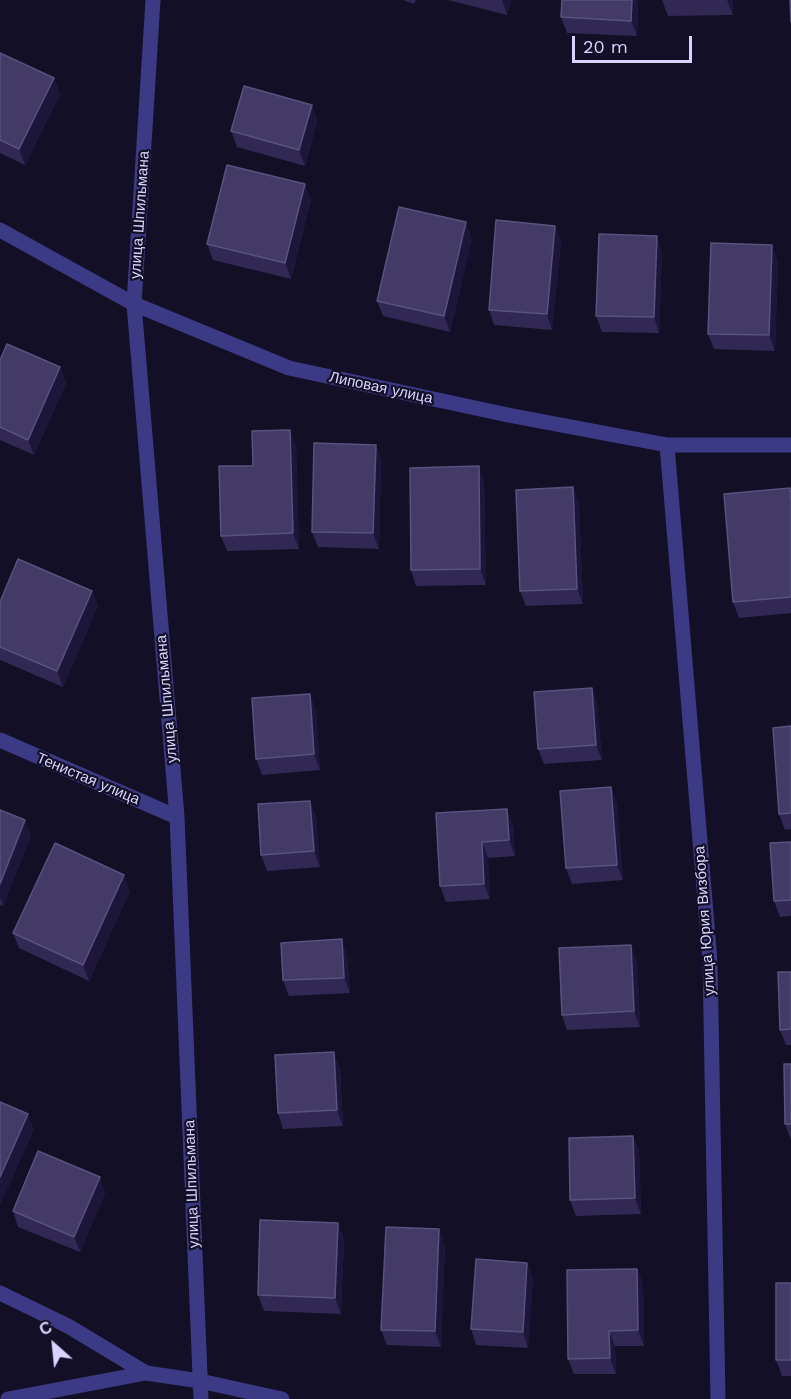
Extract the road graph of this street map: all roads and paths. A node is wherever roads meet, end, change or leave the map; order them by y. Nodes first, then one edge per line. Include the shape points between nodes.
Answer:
1 (153, 0) edge
2 (0, 230) edge
3 (134, 304) junction
4 (667, 445) junction
5 (791, 445) edge
6 (0, 740) edge
7 (177, 817) junction
8 (0, 1293) edge
9 (146, 1373) junction
10 (200, 1381) junction
11 (8, 1399) edge
12 (201, 1399) edge
13 (282, 1399) edge
14 (718, 1399) edge

1 - 3 street, улица Шпильмана
2 - 3 street, Липовая улица
3 - 4 street, Липовая улица via 289,368
3 - 7 street, улица Шпильмана
4 - 5 street, Липовая улица
4 - 14 street, улица Юрия Визбора via 710,961
6 - 7 street, Тенистая улица
7 - 10 street, улица Шпильмана
8 - 9 street via 68,1326
9 - 10 street
9 - 11 street
10 - 12 street, улица Шпильмана
10 - 13 street

